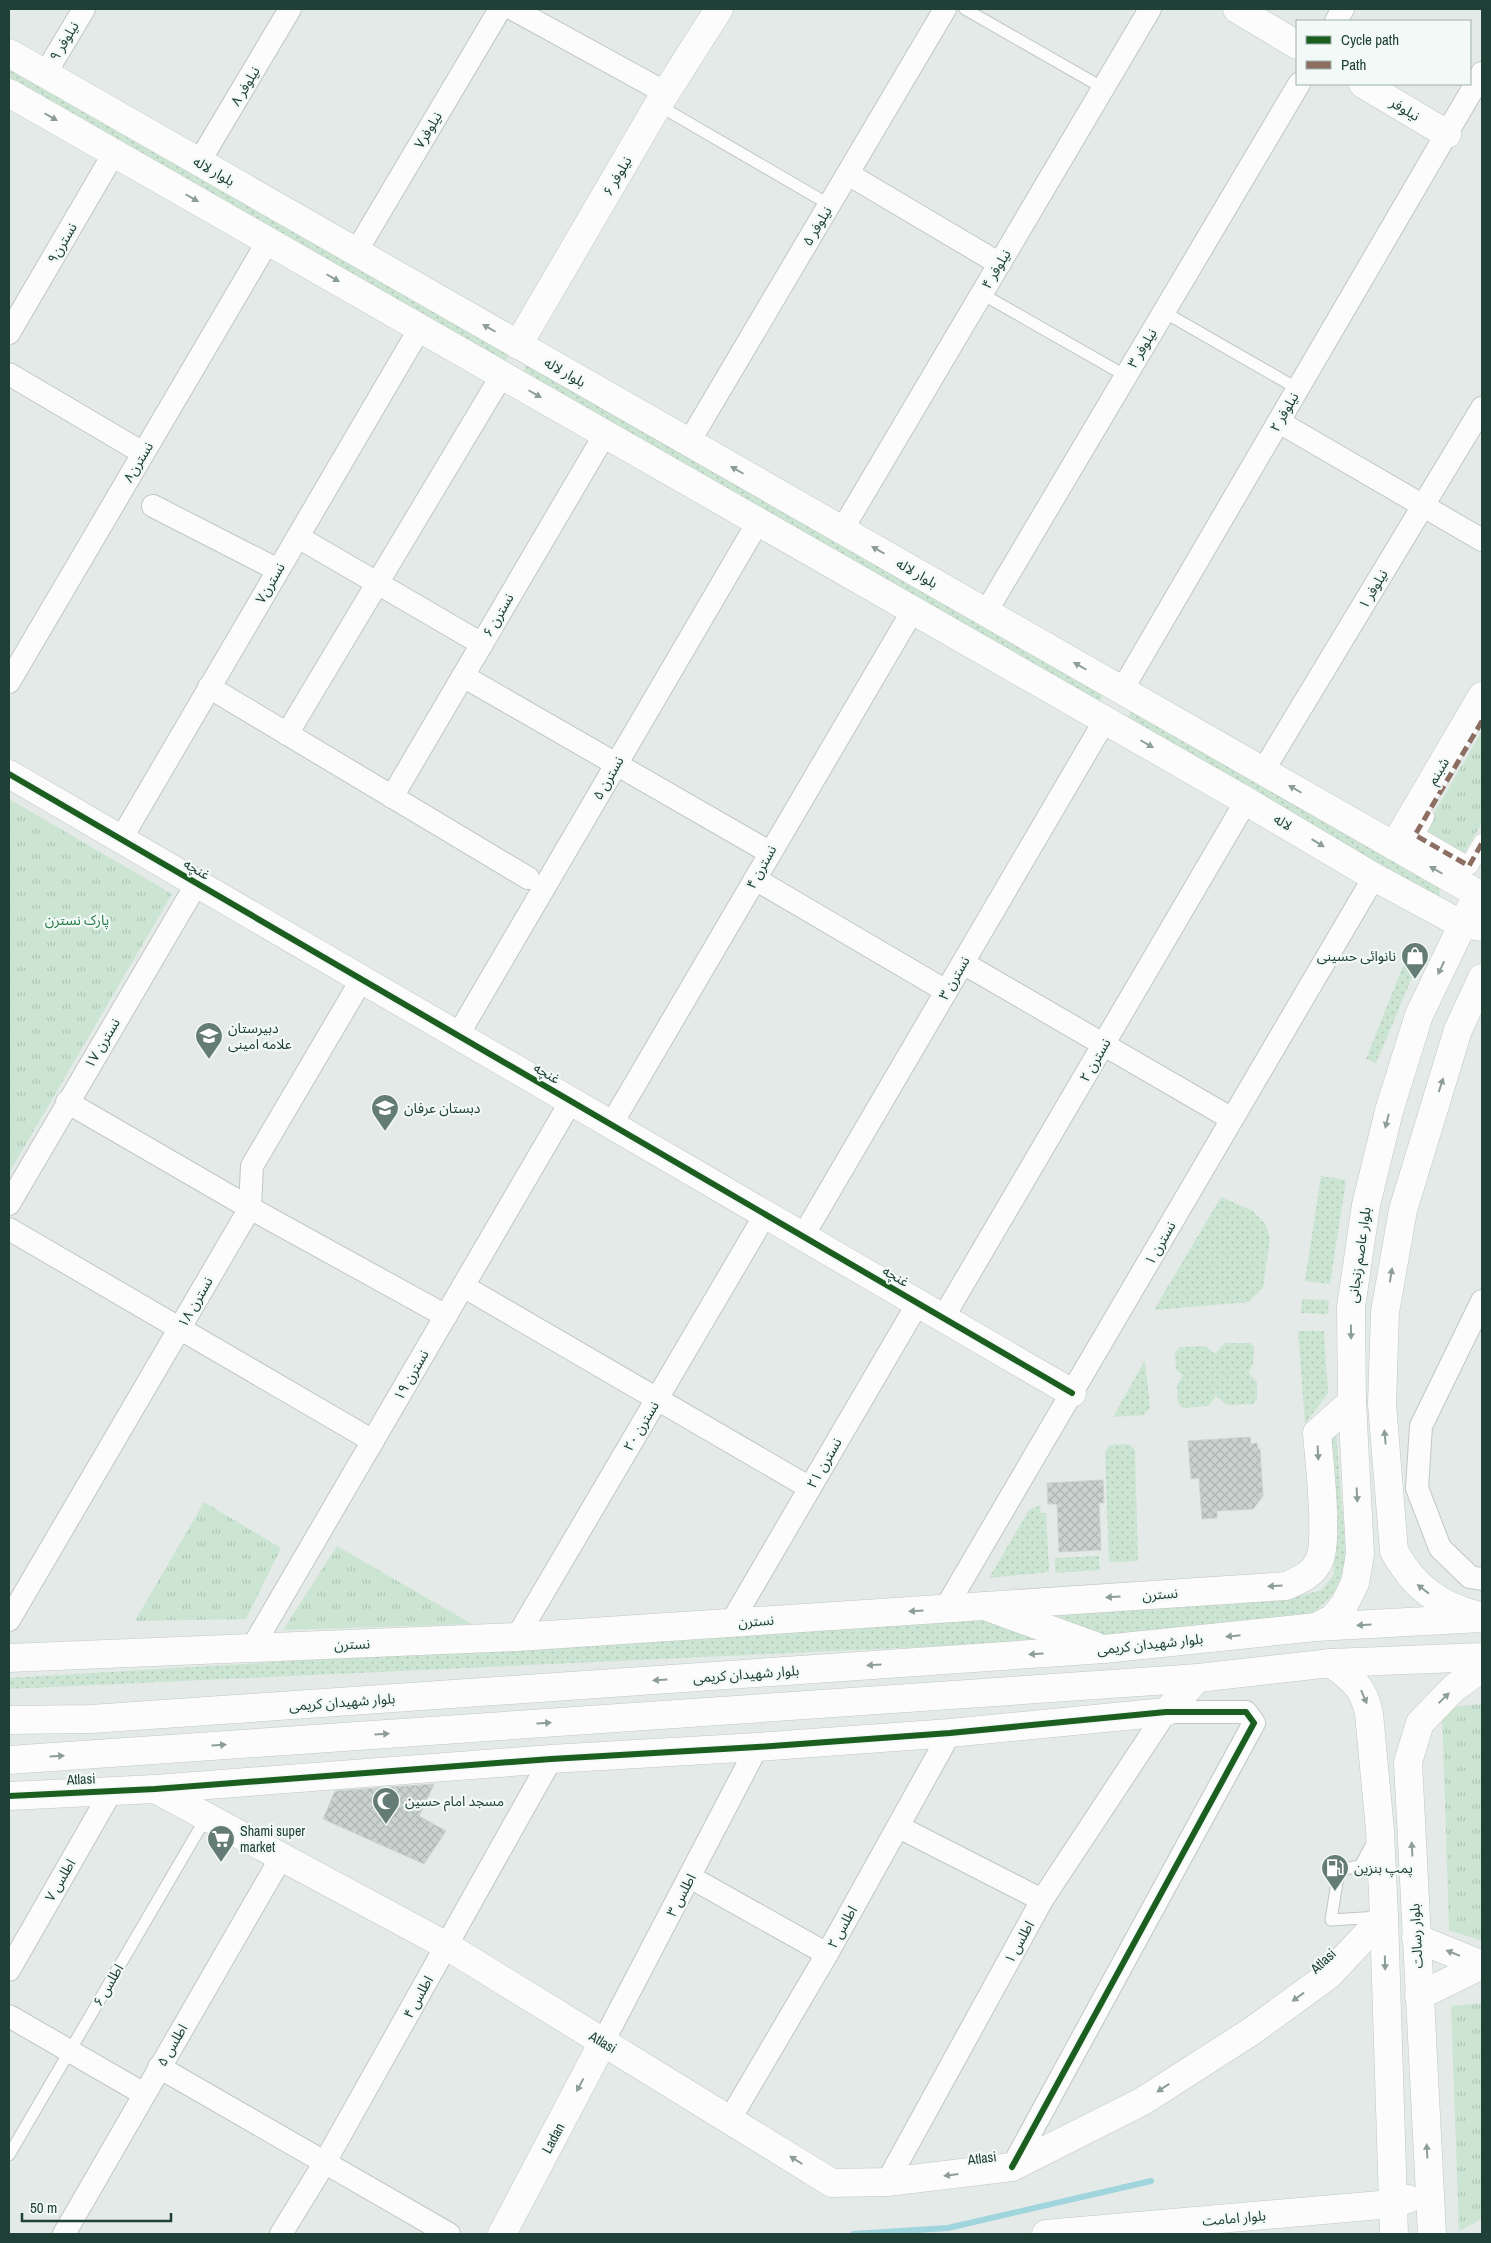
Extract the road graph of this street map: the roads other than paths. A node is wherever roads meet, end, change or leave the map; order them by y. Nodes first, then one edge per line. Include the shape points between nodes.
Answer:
1 (84, 9) edge
2 (290, 9) edge
3 (500, 9) edge
4 (513, 9) edge
5 (718, 9) edge
6 (945, 9) edge
7 (965, 9) edge
8 (1150, 9) edge
9 (1237, 9) edge
10 (1343, 9) edge
11 (1337, 20) edge
12 (1296, 44) edge
13 (9, 53) edge
14 (1482, 73) edge
15 (45, 74) junction
16 (1298, 85) edge
17 (1365, 85) edge
18 (1103, 88) junction
19 (9, 93) edge
20 (662, 99) junction
21 (1447, 134) junction
22 (114, 153) junction
23 (199, 162) junction
24 (848, 174) junction
25 (830, 205) junction
26 (268, 241) junction
27 (356, 252) junction
28 (1000, 264) junction
29 (982, 294) junction
30 (1164, 312) junction
31 (420, 328) junction
32 (9, 333) edge
33 (518, 345) junction
34 (9, 374) edge
35 (502, 375) junction
36 (1126, 376) junction
37 (1298, 389) junction
38 (1482, 408) edge
39 (1279, 422) junction
40 (605, 434) junction
41 (689, 442) junction
42 (143, 453) junction
43 (153, 506) dead end
44 (1423, 506) junction
45 (758, 522) junction
46 (842, 530) junction
47 (298, 536) junction
48 (1482, 540) edge
49 (278, 570) junction
50 (377, 583) junction
51 (913, 610) junction
52 (986, 612) junction
53 (482, 644) junction
54 (463, 676) junction
55 (9, 682) edge
56 (209, 687) junction
57 (1122, 690) junction
58 (1482, 696) edge
59 (1105, 720) junction
60 (1482, 721) edge
61 (287, 734) junction
62 (616, 764) junction
63 (1263, 771) junction
64 (9, 774) edge
65 (392, 797) junction
66 (1246, 800) junction
67 (120, 839) junction
68 (1482, 843) edge
69 (1394, 846) junction
70 (769, 852) junction
71 (1374, 877) junction
72 (528, 878) dead end
73 (755, 879) junction
74 (197, 883) junction
75 (1481, 893) edge
76 (1472, 925) edge
77 (963, 963) junction
78 (1482, 978) edge
79 (362, 979) junction
80 (946, 991) junction
81 (458, 1035) junction
82 (1104, 1045) junction
83 (571, 1101) junction
84 (67, 1102) junction
85 (1232, 1119) junction
86 (611, 1125) junction
87 (9, 1204) edge
88 (250, 1208) junction
89 (765, 1215) junction
90 (9, 1229) edge
91 (802, 1236) junction
92 (463, 1286) junction
93 (1482, 1301) edge
94 (918, 1303) junction
95 (446, 1316) junction
96 (943, 1318) junction
97 (180, 1328) junction
98 (1072, 1393) junction
99 (657, 1399) junction
100 (1352, 1402) junction
101 (373, 1441) junction
102 (810, 1488) junction
103 (1482, 1579) edge
104 (985, 1606) junction
105 (945, 1609) junction
106 (1482, 1618) edge
107 (9, 1620) edge
108 (731, 1623) junction
109 (1316, 1627) junction
110 (517, 1637) junction
111 (252, 1648) junction
112 (1104, 1649) junction
113 (1482, 1657) edge
114 (9, 1658) edge
115 (1331, 1663) junction
116 (1482, 1668) edge
117 (1198, 1678) junction
118 (1166, 1712) junction
119 (9, 1720) edge
120 (950, 1733) junction
121 (757, 1747) junction
122 (551, 1758) junction
123 (9, 1760) edge
124 (155, 1788) junction
125 (112, 1790) junction
126 (9, 1796) edge
127 (207, 1816) junction
128 (899, 1827) junction
129 (1380, 1830) junction
130 (282, 1856) junction
131 (690, 1877) junction
132 (1042, 1900) junction
133 (1384, 1916) junction
134 (1416, 1938) junction
135 (447, 1946) junction
136 (828, 1954) junction
137 (1482, 1965) edge
138 (9, 1970) edge
139 (1419, 1996) junction
140 (9, 2016) edge
141 (603, 2042) junction
142 (69, 2051) junction
143 (159, 2067) junction
144 (144, 2094) junction
145 (730, 2118) junction
146 (9, 2155) edge
147 (325, 2162) junction
148 (1012, 2167) junction
149 (888, 2182) junction
150 (1429, 2194) junction
151 (1392, 2204) junction
152 (1158, 2229) edge
153 (64, 2234) edge
154 (282, 2234) edge
155 (449, 2234) edge
156 (502, 2234) edge
157 (1046, 2234) edge
158 (1394, 2234) edge
159 (1432, 2234) edge

1 - 15 street, نیلوفر ۹
2 - 23 street, نیلوفر ۸
3 - 27 street, نیلوفر۷
4 - 20 street
5 - 20 main road, نیلوفر ۶
6 - 24 street, نیلوفر ۵
7 - 18 lane
8 - 18 street, نیلوفر ۴
9 - 12 main road
10 - 11 street
13 - 15 main road, بلوار لاله
14 - 21 street, نیلوفر ۲
15 - 23 main road, بلوار لاله
16 - 30 street, نیلوفر ۳
17 - 21 main road, نیلوفر
18 - 28 street, نیلوفر ۴
19 -> 22 main road
20 - 25 lane
20 - 33 main road, نیلوفر ۶
21 - 37 street, نیلوفر ۲
22 -> 26 main road
22 - 32 street, نسترن۹
23 - 27 main road, بلوار لاله
24 - 25 street, نیلوفر ۵
24 - 28 street
25 - 41 street, نیلوفر ۵
26 -> 31 main road
26 - 42 street, نسترن۸
33 -> 27 main road, بلوار لاله
28 - 29 street, نیلوفر ۴
29 - 36 lane
29 - 46 street, نیلوفر ۴
30 - 36 street, نیلوفر ۳
30 - 37 lane
31 - 35 main road
31 - 47 street, نسترن۷
33 - 35 main road, نیلوفر ۶
33 - 41 main road, بلوار لاله
34 - 42 street
35 -> 40 main road
35 - 50 street
36 - 52 street, نیلوفر ۳
37 - 39 street, نیلوفر ۲
38 - 44 street, نیلوفر ۱
39 - 44 street
39 - 57 street, نیلوفر ۲
40 - 45 main road
40 - 53 street, نسترن ۶
46 -> 41 main road, بلوار لاله
42 - 55 street, نسترن۸
43 - 49 street
44 - 48 street
44 - 63 street, نیلوفر ۱
45 - 51 main road
45 - 62 street, نسترن ۵
52 -> 46 main road, بلوار لاله
47 - 49 street, نسترن۷
47 - 50 street
49 - 56 street, نسترن۷
50 - 53 street
50 - 61 street
51 - 59 main road
51 - 70 street, نسترن ۴
57 -> 52 main road, بلوار لاله
53 - 54 street, نسترن ۶
54 - 62 street
54 - 65 street, نسترن ۶
56 - 61 street
56 - 67 street, نسترن۷
57 - 59 main road
57 - 63 main road
58 - 69 main road, شبنم
59 -> 66 main road, لاله
59 - 77 street, نسترن ۳
60 - 68 street via 1415,835 1469,866
61 - 65 street
62 - 70 street
62 - 81 street, نسترن ۵
69 -> 63 main road
64 - 67 main road, غنچه
65 - 72 street
66 -> 71 main road, لاله
66 - 82 street, نسترن ۲
67 - 74 main road, غنچه
75 -> 69 main road
70 - 73 street, نسترن ۴
71 - 76 main road, لاله
71 - 85 street, نسترن ۱
73 - 80 street
73 - 86 street, نسترن ۴
74 - 79 main road, غنچه
74 - 84 street, نسترن ۱۷
75 - 76 main road, بلوار عاصم زنجانی
76 -> 100 main road, بلوار عاصم زنجانی via 1419,1015 1389,1111 1366,1205 1351,1307
77 - 80 street, نسترن ۳
77 - 82 street
106 -> 78 main road via 1437,1600 1418,1586 1394,1551 1382,1404 1385,1312 1404,1210 1458,1030
79 - 81 main road, غنچه
79 - 88 street, نسترن ۱۸ via 252,1166
80 - 91 street, نسترن ۳
81 - 83 main road, غنچه
82 - 85 street
82 - 96 street, نسترن ۲
83 - 86 main road, غنچه
83 - 92 street, نسترن ۱۹
84 - 87 street, نسترن ۱۷
84 - 88 street
85 - 98 street, نسترن ۱
86 - 89 main road, غنچه
88 - 95 street
88 - 97 street, نسترن ۱۸
89 - 91 main road, غنچه
89 - 99 street, نسترن ۲۰
90 - 97 street
91 - 94 main road, غنچه
92 - 95 street, نسترن ۱۹
92 - 99 street
93 - 103 street via 1420,1426 1417,1488 1440,1548 1470,1577
94 - 96 main road, غنچه
94 - 102 street, نسترن ۲۱
95 - 101 street, نسترن ۱۹
96 - 98 main road, غنچه
97 - 101 street
97 - 107 street, نسترن ۱۸
98 - 105 street, نسترن ۱
99 - 102 street
99 - 110 street, نسترن ۲۰
100 -> 104 main road, نسترن via 1317,1433 1324,1540 1319,1561 1306,1577 1286,1586
100 -> 109 main road, بلوار عاصم زنجانی via 1360,1554 1355,1583 1344,1605 1333,1618
101 - 111 street, نسترن ۱۹
102 - 108 street, نسترن ۲۱
104 - 105 main road, نسترن
104 - 112 main road
105 -> 108 main road, نسترن
106 -> 109 main road, بلوار شهیدان کریمی
108 - 110 main road, نسترن
109 -> 112 main road, بلوار شهیدان کریمی
110 - 111 main road, نسترن
111 - 114 main road, نسترن
112 -> 119 main road, بلوار شهیدان کریمی via 101,1719
113 - 115 main road
115 - 117 main road
115 -> 129 main road via 1358,1685 1366,1698
134 -> 116 main road, بلوار رسالت via 1408,1762 1420,1723 1454,1688
117 - 118 main road
123 -> 117 main road
118 - 120 main road
118 - 132 street, اطلس ۱
118 - 148 street via 1246,1712 1254,1723
120 - 121 main road
120 - 128 street, اطلس ۲
121 - 122 main road
121 - 131 street, اطلس ۳
122 - 124 main road
122 - 135 street, اطلس ۴
124 - 125 main road, Atlasi
124 - 127 main road, Atlasi
125 - 126 main road, Atlasi
125 - 138 street, اطلس ۷
127 - 130 main road, Atlasi
127 - 142 lane, اطلس ۶
128 - 132 street
128 - 136 street, اطلس ۲
129 - 133 main road
129 - 133 lane via 1360,1866 1339,1870 1331,1920
130 - 135 main road, Atlasi
130 - 143 street, اطلس ۵
131 - 136 street
131 - 141 street, اطلس ۳
132 - 149 street, اطلس ۱
133 -> 148 main road, Atlasi via 1329,1975 1252,2030 1143,2101
133 -> 151 main road
137 -> 134 main road
134 - 139 main road, بلوار رسالت
135 - 141 main road, Atlasi
135 - 147 street, اطلس ۴
136 - 145 street, اطلس ۲
137 - 139 main road
150 -> 139 main road, بلوار رسالت
140 - 142 street
141 - 145 main road, Atlasi
141 -> 156 main road, Ladan
142 - 144 street
142 - 146 lane, اطلس ۶
143 - 144 street, اطلس ۵
143 - 147 street
144 - 153 street, اطلس ۵
149 -> 145 main road, Atlasi via 832,2184
147 - 154 street, اطلس ۴
147 - 155 street
148 -> 149 main road, Atlasi
150 - 151 main road, بلوار امامت
150 - 159 main road, بلوار رسالت
151 - 152 main road, بلوار امامت
151 - 158 main road
152 - 157 main road, بلوار امامت

